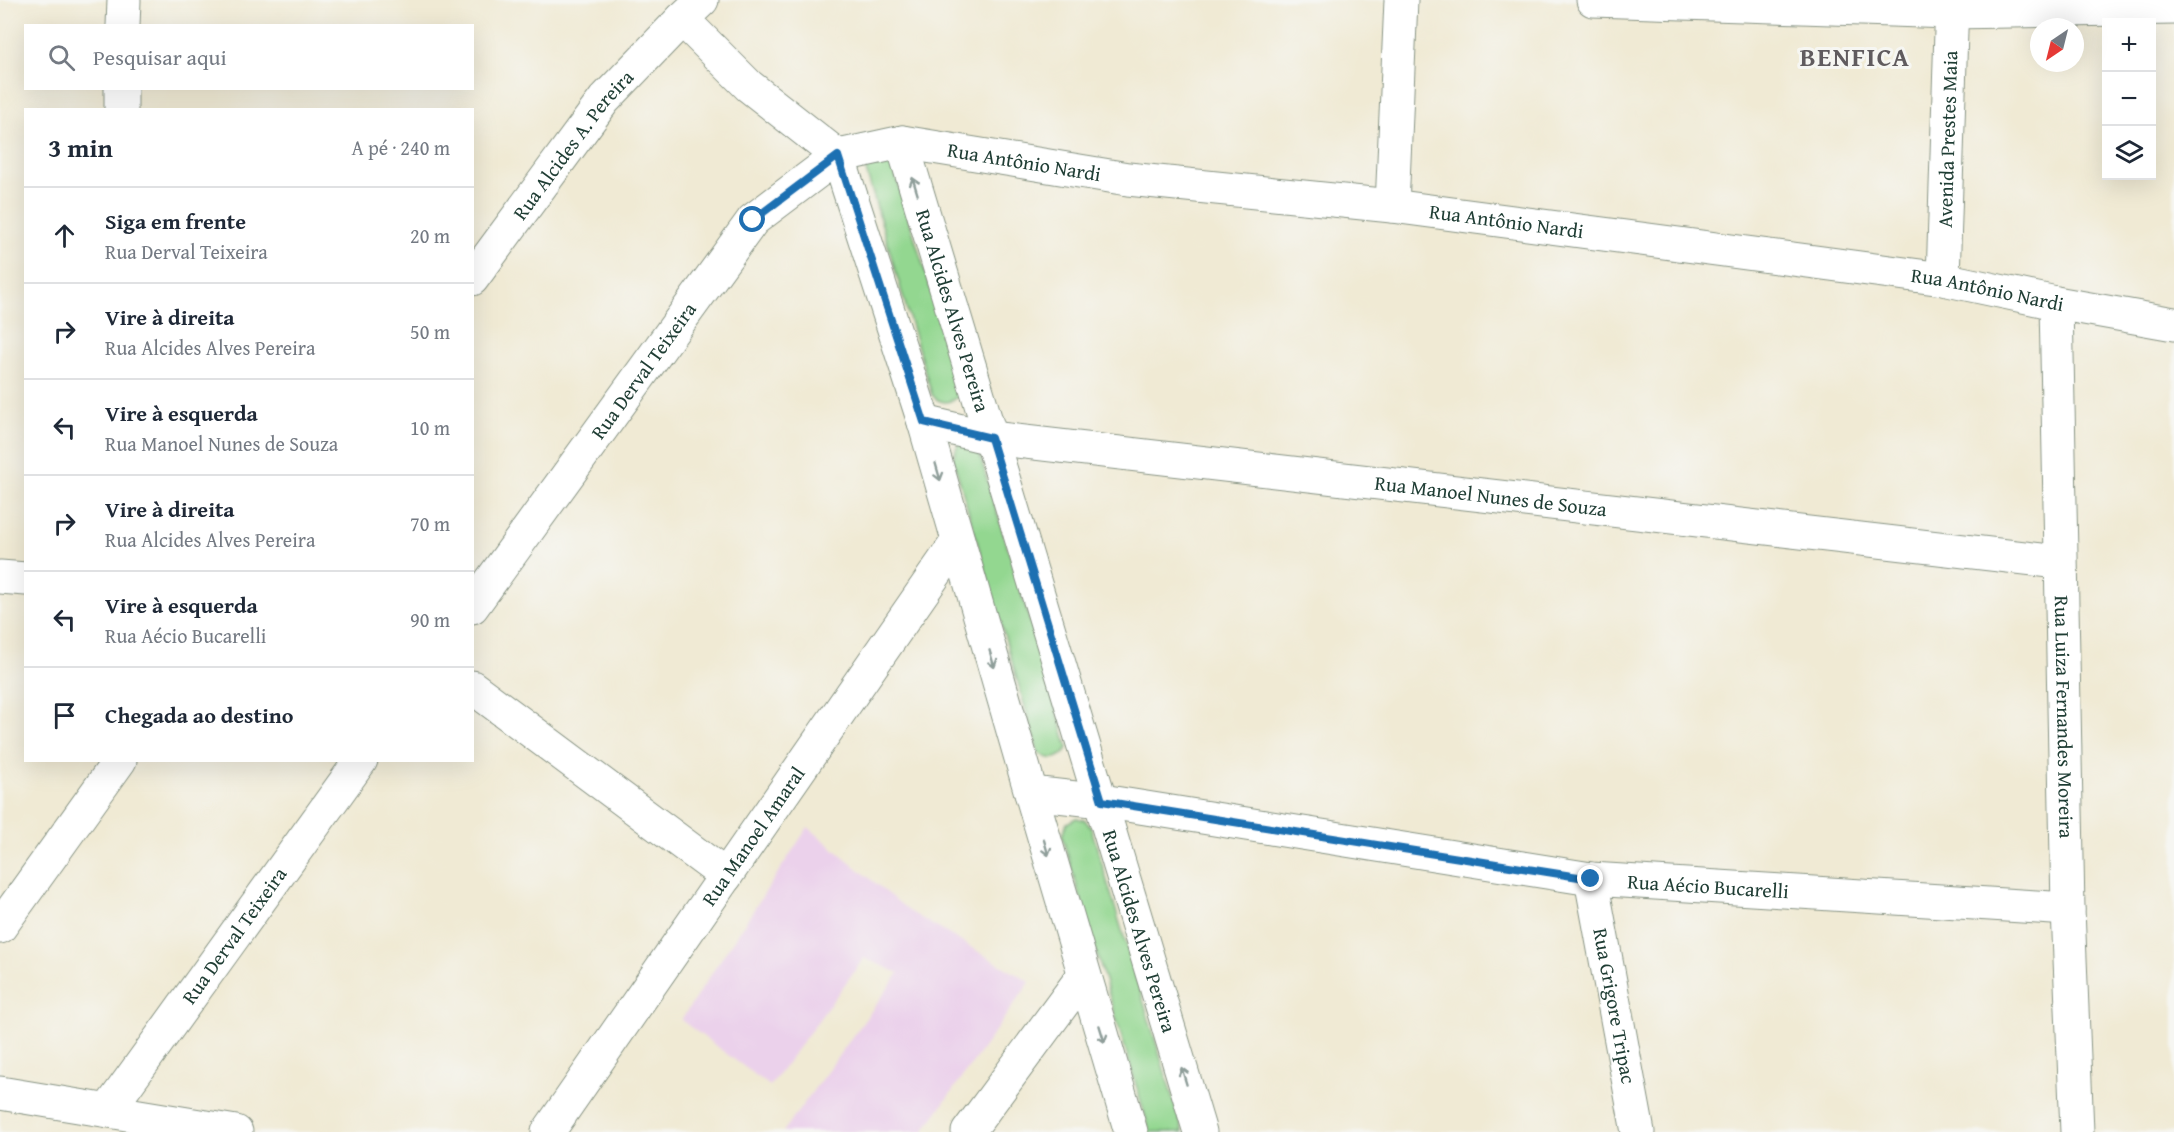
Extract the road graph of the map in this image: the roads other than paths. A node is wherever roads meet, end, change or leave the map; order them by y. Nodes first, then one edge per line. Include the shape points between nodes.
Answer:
1 (124, 0) edge
2 (1401, 0) edge
3 (1593, 0) edge
4 (1952, 6) edge
5 (2174, 8) edge
6 (692, 9) edge
7 (123, 24) edge
8 (121, 90) edge
9 (121, 108) edge
10 (902, 142) junction
11 (838, 156) junction
12 (1392, 206) junction
13 (474, 276) edge
14 (1943, 279) junction
15 (2056, 303) junction
16 (2174, 324) edge
17 (924, 422) junction
18 (991, 438) junction
19 (958, 541) junction
20 (2060, 562) junction
21 (0, 577) edge
22 (24, 579) edge
23 (474, 604) edge
24 (474, 688) edge
25 (119, 762) edge
26 (360, 762) edge
27 (1030, 793) junction
28 (1102, 801) junction
29 (726, 876) junction
30 (1591, 879) junction
31 (2068, 909) junction
32 (0, 927) edge
33 (1084, 975) junction
34 (0, 1093) edge
35 (109, 1109) junction
36 (236, 1132) edge
37 (548, 1132) edge
38 (968, 1132) edge
39 (1131, 1132) edge
40 (1200, 1132) edge
41 (1638, 1132) edge
42 (2077, 1132) edge

1 - 7 street
2 - 12 street
3 - 4 street
4 - 5 street
4 - 14 street, Avenida Prestes Maia
6 - 11 street via 749,86
6 - 13 street, Rua Alcides A. Pereira via 604,100
8 - 9 street
10 - 11 street, Rua Antônio Nardi
10 - 12 street, Rua Antônio Nardi via 1128,179
18 -> 10 street, Rua Alcides Alves Pereira
11 - 17 street
11 - 23 street, Rua Derval Teixeira via 753,220
12 - 14 street, Rua Antônio Nardi
14 - 15 street, Rua Antônio Nardi
15 - 16 street, Rua Antônio Nardi
15 - 20 street, Rua Luiza Fernandes Moreira
17 - 18 street, Rua Manoel Nunes de Souza
17 -> 19 street
18 - 20 street, Rua Manoel Nunes de Souza
18 - 28 street, Rua Alcides Alves Pereira
19 -> 27 street
19 - 29 street, Rua Manoel Amaral
20 - 31 street, Rua Luiza Fernandes Moreira
21 - 22 street
24 - 29 street
25 - 32 street
26 - 35 street, Rua Derval Teixeira
27 - 28 street, Rua Aécio Bucarelli
27 -> 33 street
28 - 30 street, Rua Aécio Bucarelli
40 -> 28 street, Rua Alcides Alves Pereira
29 - 37 street, Rua Manoel Amaral
30 - 31 street, Rua Aécio Bucarelli
30 - 41 street, Rua Grigore Tripac
31 - 42 street, Rua Luiza Fernandes Moreira
33 - 38 street
33 -> 39 street
34 - 35 street
35 - 36 street

